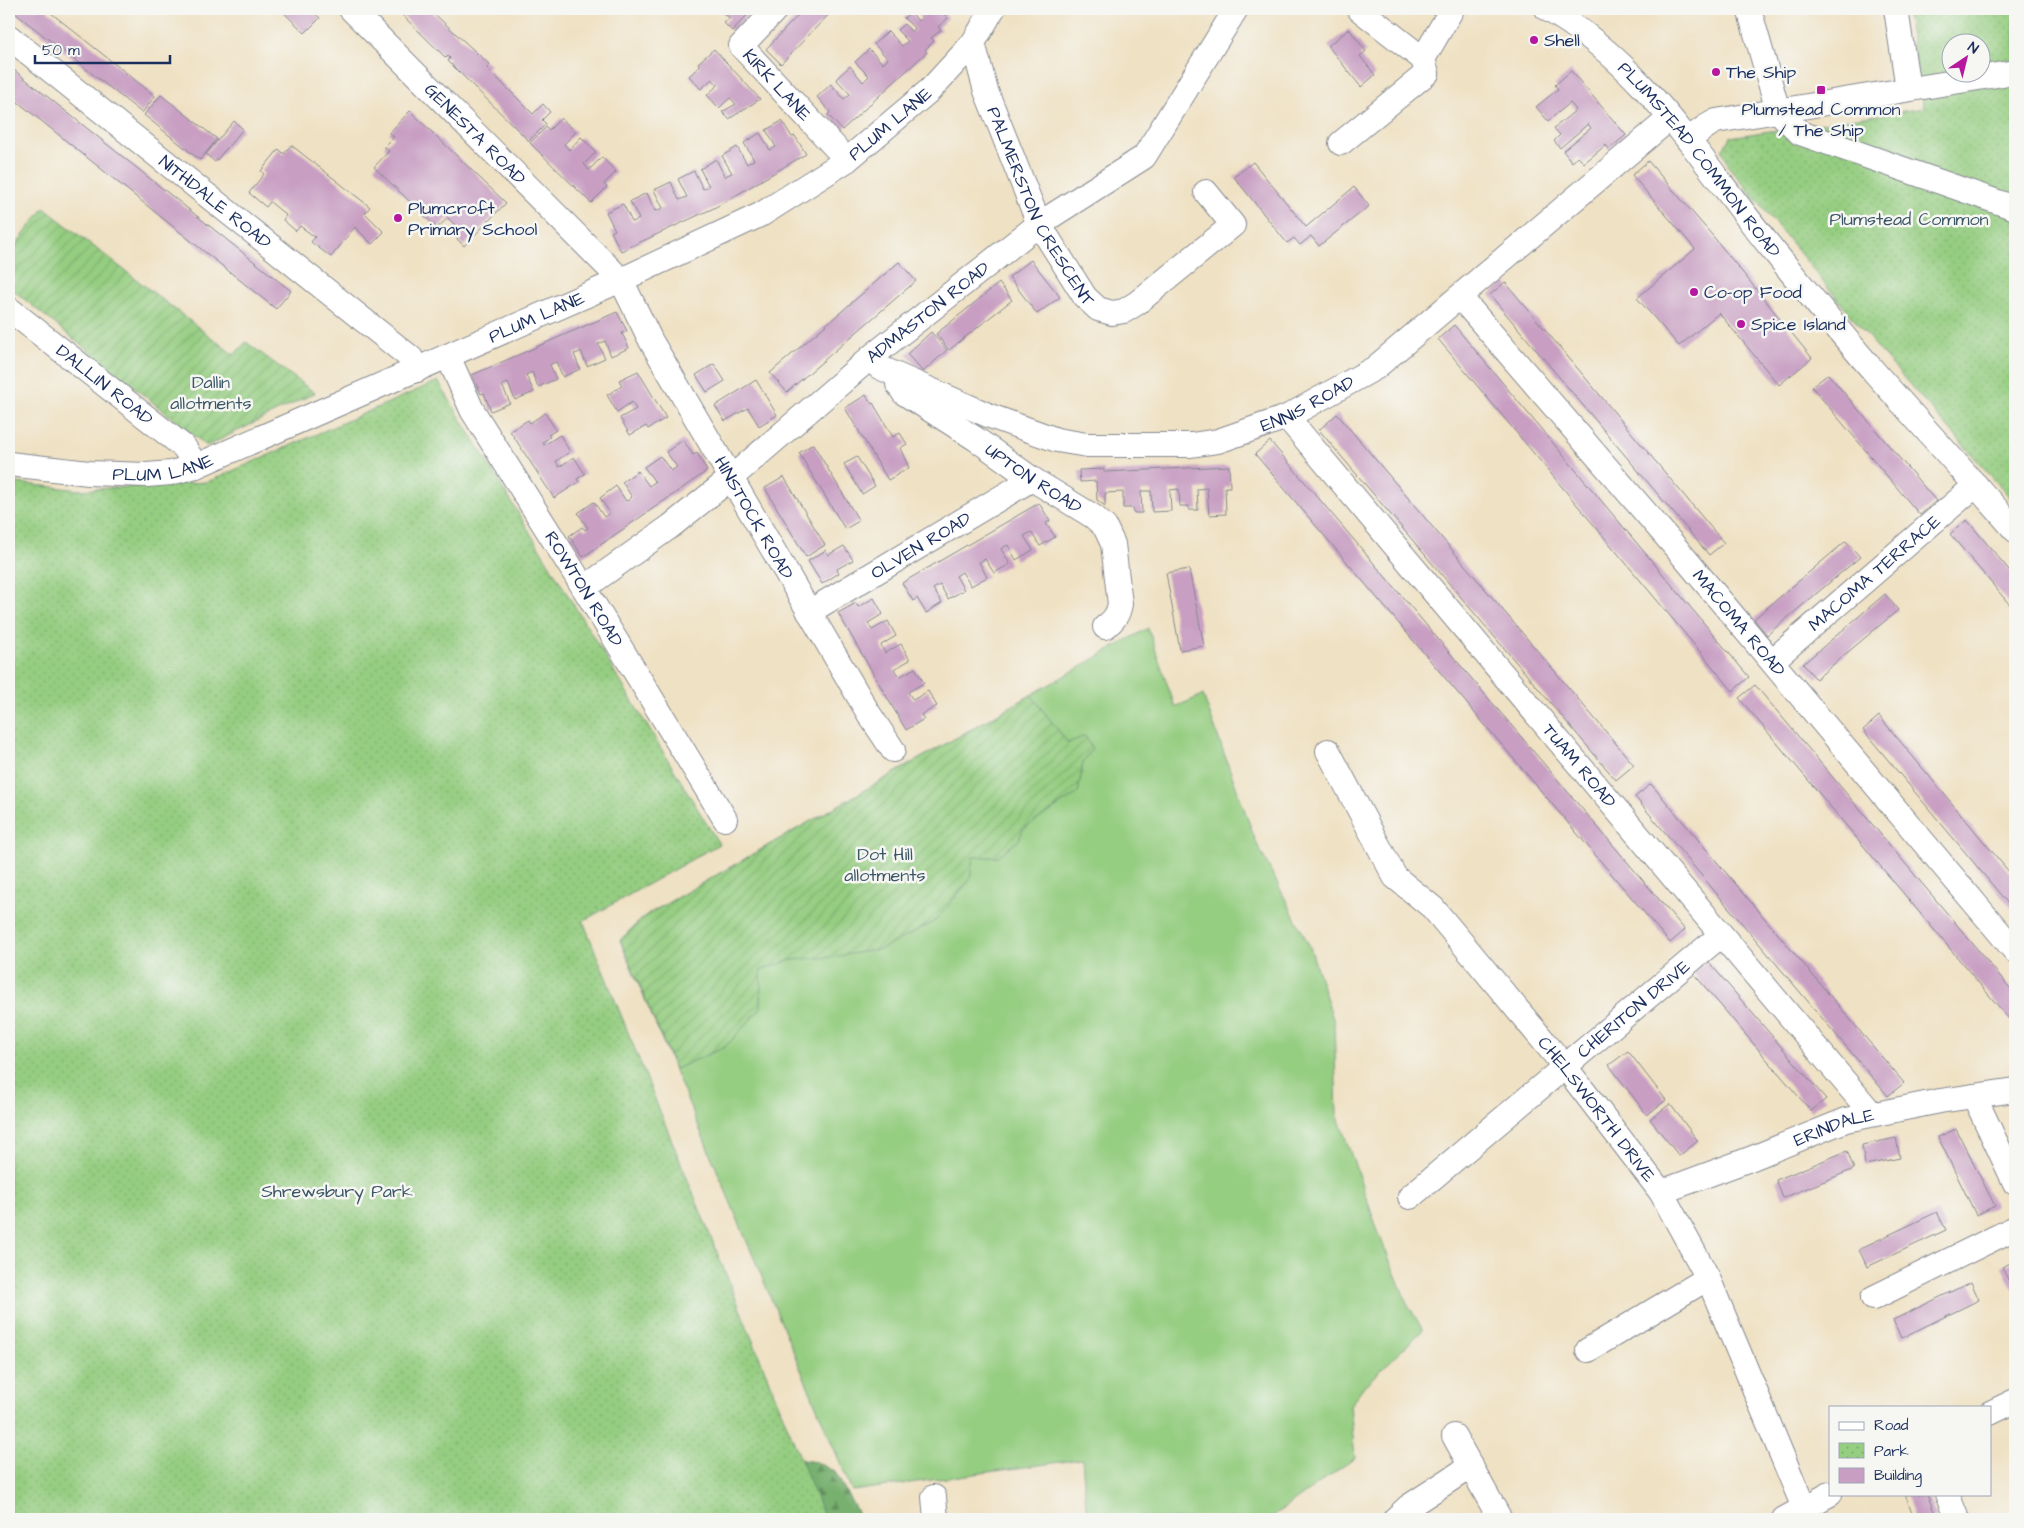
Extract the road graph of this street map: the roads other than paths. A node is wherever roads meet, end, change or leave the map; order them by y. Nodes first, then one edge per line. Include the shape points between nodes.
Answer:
1 (351, 9) edge
2 (776, 9) edge
3 (993, 9) edge
4 (1236, 9) edge
5 (1358, 9) edge
6 (1452, 9) edge
7 (1547, 9) edge
8 (1749, 9) edge
9 (1896, 9) edge
10 (9, 38) edge
11 (973, 43) junction
12 (1423, 59) junction
13 (2015, 72) edge
14 (1908, 89) junction
15 (1778, 111) junction
16 (1670, 118) junction
17 (1688, 140) junction
18 (1341, 143) dead end
19 (847, 160) junction
20 (1206, 192) dead end
21 (2015, 208) edge
22 (1039, 224) junction
23 (621, 280) junction
24 (1460, 297) junction
25 (9, 309) edge
26 (448, 356) junction
27 (871, 357) junction
28 (417, 370) junction
29 (899, 376) junction
30 (1287, 417) junction
31 (9, 464) edge
32 (196, 466) junction
33 (731, 478) junction
34 (1032, 480) junction
35 (1976, 485) junction
36 (2015, 530) edge
37 (584, 588) junction
38 (809, 612) junction
39 (1112, 620) dead end
40 (1772, 661) junction
41 (893, 750) dead end
42 (1328, 751) dead end
43 (725, 819) dead end
44 (1721, 936) junction
45 (2015, 950) edge
46 (1566, 1068) junction
47 (2015, 1090) edge
48 (1974, 1096) junction
49 (1872, 1114) junction
50 (2015, 1183) edge
51 (1661, 1192) junction
52 (1410, 1197) dead end
53 (2015, 1228) edge
54 (1708, 1278) junction
55 (1873, 1298) dead end
56 (1588, 1350) dead end
57 (2015, 1401) edge
58 (1992, 1412) edge
59 (1454, 1436) dead end
60 (1471, 1466) junction
61 (1829, 1495) edge
62 (1948, 1496) edge
63 (1794, 1514) edge
64 (1395, 1519) edge
65 (1500, 1519) edge
66 (1957, 1519) edge

1 - 23 street, GENESTA ROAD
2 - 19 street, KIRK LANE via 741,46
3 - 11 street, PLUM LANE
4 - 22 street, ADMASTON ROAD via 1144,157
5 - 12 street
6 - 12 street
7 - 16 street, PLUMSTEAD COMMON ROAD via 1573,24 1612,57
8 - 15 street
9 - 14 street
10 - 28 street, NITHDALE ROAD via 411,358
11 - 19 street, PLUM LANE via 930,90
11 - 22 street, PALMERSTON CRESCENT via 986,91
12 - 18 street via 1427,73
13 - 14 street
14 - 15 street
15 - 17 street via 1716,121
15 - 21 street via 1800,133
16 - 17 street, PLUMSTEAD COMMON ROAD
16 - 24 street, ENNIS ROAD
17 - 35 street, PLUMSTEAD COMMON ROAD via 1847,339
19 - 23 street, PLUM LANE via 762,214
20 - 22 street, PALMERSTON CRESCENT via 1233,225 1124,311 1112,313 1098,309 1085,297
22 - 27 street, ADMASTON ROAD
23 - 26 street, PLUM LANE
23 - 33 street, HINSTOCK ROAD via 652,341
24 - 30 street, ENNIS ROAD via 1375,368
24 - 40 street, MACOMA ROAD
25 - 32 street, DALLIN ROAD via 184,447
26 - 28 street, PLUM LANE
26 - 37 street, ROWTON ROAD via 472,410
27 - 29 street, ENNIS ROAD via 879,367
27 - 33 street, ADMASTON ROAD
28 - 32 street, PLUM LANE
29 - 30 street, ENNIS ROAD via 990,416 1057,440 1087,445 1191,445 1218,441
29 - 34 street, UPTON ROAD via 898,384 904,393
30 - 44 street, TUAM ROAD
31 - 32 street, PLUM LANE via 89,473 147,475 171,474
33 - 37 street, ADMASTON ROAD
33 - 38 street, HINSTOCK ROAD
34 - 38 street, OLVEN ROAD
34 - 39 street, UPTON ROAD via 1094,517 1105,528 1113,544 1120,604
35 - 36 street, PLUMSTEAD COMMON ROAD
35 - 40 street, MACOMA TERRACE
37 - 43 street, ROWTON ROAD
38 - 41 street, HINSTOCK ROAD
40 - 45 street, MACOMA ROAD
42 - 46 street, CHELSWORTH DRIVE via 1395,877 1433,908
44 - 46 street, CHERITON DRIVE
44 - 49 street, TUAM ROAD
46 - 51 street, CHELSWORTH DRIVE
46 - 52 street, CHERITON DRIVE
47 - 48 street, ERINDALE
48 - 49 street, ERINDALE
48 - 50 street
49 - 51 street, ERINDALE via 1846,1120
51 - 54 street, CHELSWORTH DRIVE
53 - 55 street
54 - 56 street
54 - 63 street, CHELSWORTH DRIVE
57 - 58 street
59 - 60 street
60 - 64 street
60 - 65 street
61 - 63 street
62 - 66 street

